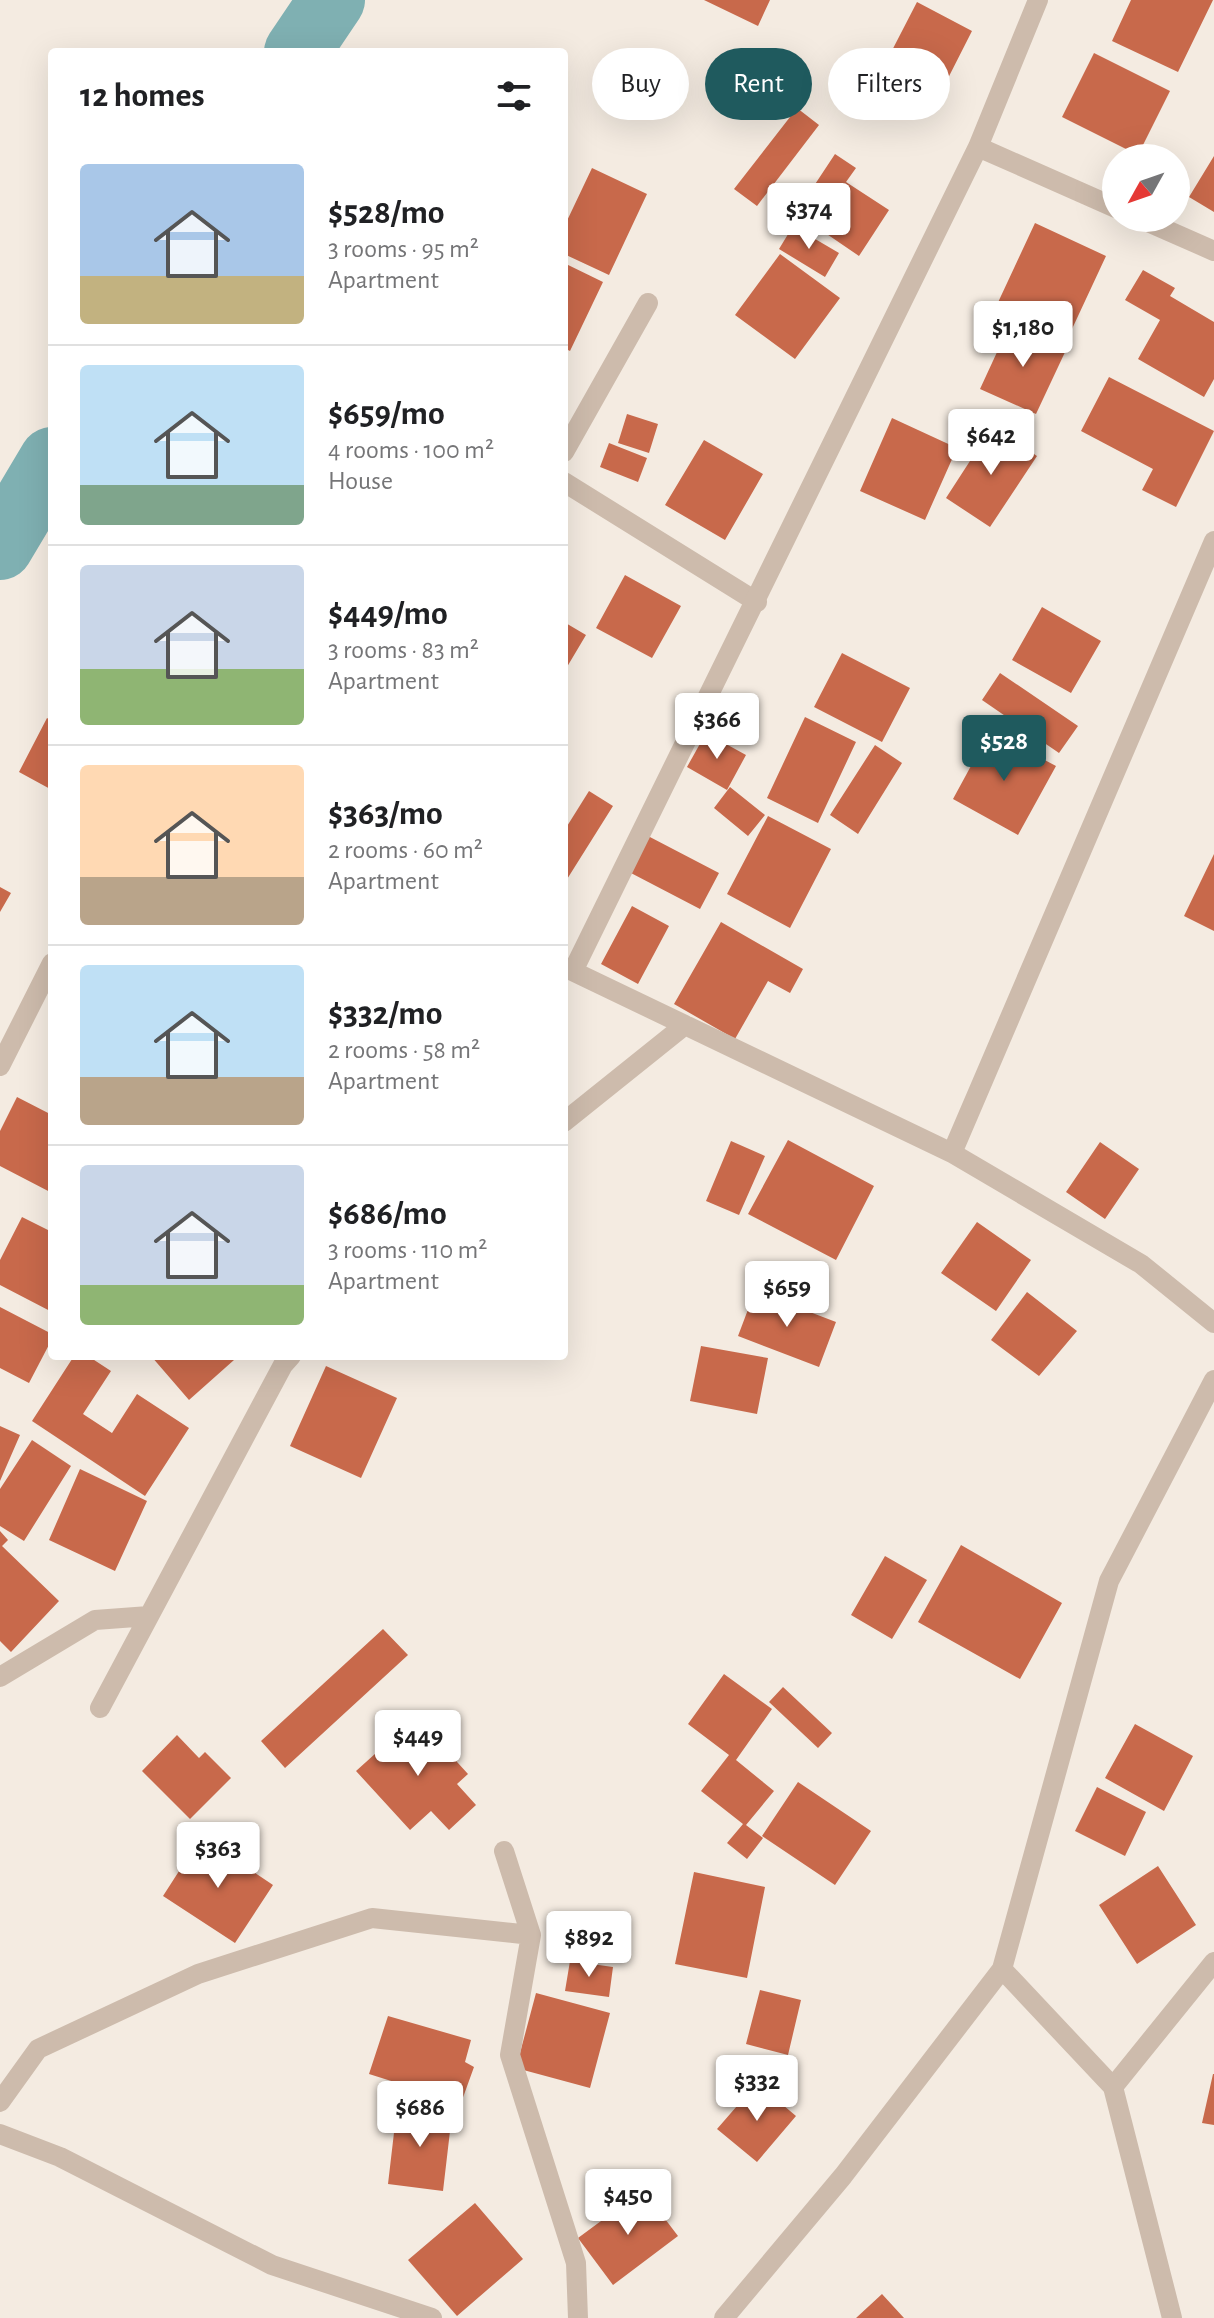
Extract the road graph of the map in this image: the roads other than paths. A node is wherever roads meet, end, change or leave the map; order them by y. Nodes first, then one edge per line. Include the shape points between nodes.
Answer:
1 (1038, 0) edge
2 (978, 147) junction
3 (1102, 202) edge
4 (1171, 232) edge
5 (1214, 251) edge
6 (648, 303) dead end
7 (568, 445) edge
8 (568, 484) edge
9 (1214, 541) edge
10 (757, 602) junction
11 (569, 969) edge
12 (48, 971) edge
13 (685, 1025) junction
14 (0, 1066) edge
15 (568, 1119) edge
16 (952, 1153) junction
17 (1214, 1323) edge
18 (287, 1360) edge
19 (1214, 1380) edge
20 (149, 1616) junction
21 (0, 1677) edge
22 (100, 1708) dead end
23 (504, 1851) dead end
24 (531, 1935) junction
25 (1214, 1962) edge
26 (1002, 1969) junction
27 (1113, 2087) junction
28 (0, 2102) edge
29 (0, 2134) edge
30 (432, 2318) edge
31 (578, 2318) edge
32 (724, 2318) edge
33 (1172, 2318) edge

1 - 2 street
2 - 3 street
2 - 10 street
4 - 5 street
6 - 7 street
8 - 10 street
9 - 16 street
10 - 11 street
11 - 13 street
12 - 14 street
13 - 15 street
13 - 16 street
16 - 17 street via 1141,1264
18 - 20 street
19 - 26 street via 1109,1581
20 - 21 street via 95,1620
20 - 22 street
23 - 24 street
24 - 28 street via 372,1918 198,1974 38,2049
24 - 31 street via 510,2055 576,2263
25 - 27 street
26 - 27 street
26 - 32 street via 843,2176
27 - 33 street
29 - 30 street via 60,2157 272,2265

